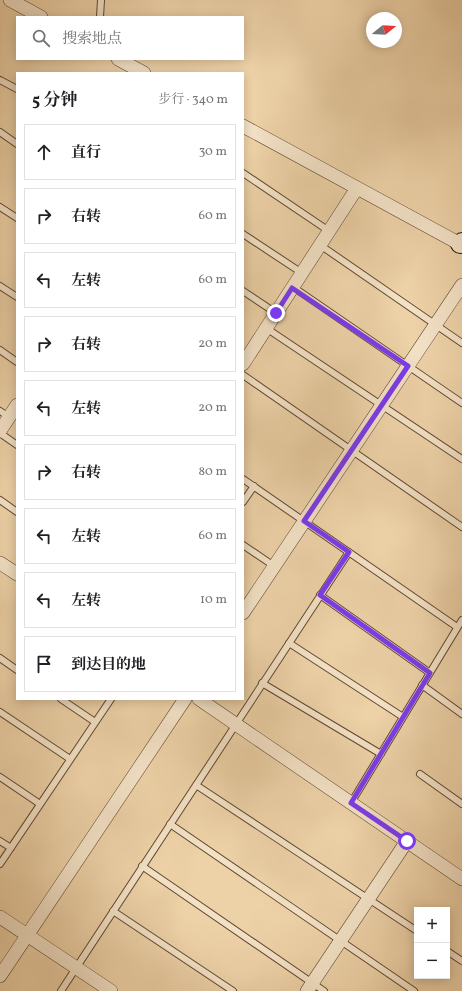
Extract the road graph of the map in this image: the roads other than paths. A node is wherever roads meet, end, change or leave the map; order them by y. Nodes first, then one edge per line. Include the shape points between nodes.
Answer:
1 (10, 0) edge
2 (101, 0) edge
3 (39, 16) edge
4 (100, 16) edge
5 (120, 60) edge
6 (142, 72) edge
7 (0, 80) edge
8 (16, 88) edge
9 (244, 127) edge
10 (0, 132) edge
11 (16, 143) edge
12 (244, 174) edge
13 (357, 188) junction
14 (0, 207) edge
15 (16, 217) edge
16 (329, 231) junction
17 (244, 235) edge
18 (461, 244) edge
19 (320, 245) junction
20 (302, 273) junction
21 (0, 286) edge
22 (462, 286) edge
23 (292, 288) junction
24 (244, 292) edge
25 (16, 296) edge
26 (276, 313) junction
27 (436, 325) junction
28 (266, 328) junction
29 (462, 343) edge
30 (0, 350) edge
31 (16, 361) edge
32 (244, 362) edge
33 (408, 366) junction
34 (244, 376) edge
35 (462, 403) edge
36 (16, 406) edge
37 (382, 406) junction
38 (5, 414) edge
39 (0, 432) edge
40 (16, 444) edge
41 (352, 450) junction
42 (462, 459) edge
43 (244, 480) edge
44 (254, 486) junction
45 (0, 500) edge
46 (244, 501) edge
47 (16, 511) edge
48 (304, 521) junction
49 (462, 527) edge
50 (244, 546) edge
51 (349, 552) junction
52 (0, 563) edge
53 (274, 566) junction
54 (16, 573) edge
55 (320, 595) junction
56 (244, 609) edge
57 (462, 620) edge
58 (458, 627) junction
59 (289, 643) junction
60 (0, 658) edge
61 (16, 669) edge
62 (430, 673) junction
63 (262, 683) junction
64 (422, 685) junction
65 (62, 700) edge
66 (110, 700) edge
67 (184, 700) edge
68 (200, 700) edge
69 (0, 712) edge
70 (462, 714) edge
71 (403, 717) junction
72 (95, 722) junction
73 (236, 724) junction
74 (381, 754) junction
75 (70, 759) junction
76 (420, 774) dead end
77 (0, 777) edge
78 (196, 785) junction
79 (351, 803) junction
80 (40, 804) junction
81 (462, 804) edge
82 (170, 824) junction
83 (0, 840) edge
84 (407, 841) junction
85 (11, 848) junction
86 (0, 864) edge
87 (142, 866) junction
88 (462, 879) edge
89 (368, 899) junction
90 (113, 910) junction
91 (0, 917) edge
92 (414, 929) edge
93 (28, 935) junction
94 (340, 941) junction
95 (450, 953) edge
96 (462, 961) edge
97 (76, 967) junction
98 (0, 976) edge
99 (309, 987) edge
100 (60, 991) edge
101 (111, 991) edge
102 (233, 991) edge
103 (324, 991) edge
104 (414, 991) edge

1 - 3 street
2 - 4 lane
5 - 6 street
7 - 8 lane
9 - 13 street
10 - 11 lane
12 - 16 lane
13 - 16 street
13 - 18 street
14 - 15 lane
16 - 19 street
17 - 20 lane
19 - 20 street
19 - 27 lane
20 - 23 street
21 - 25 lane
22 - 27 street
23 - 26 street
23 - 33 lane
24 - 26 lane
26 - 28 street
27 - 29 lane
27 - 33 street
28 - 32 street
28 - 37 lane
30 - 31 lane
33 - 35 lane
33 - 37 street
34 - 41 lane
36 - 38 street
37 - 41 street
37 - 42 lane
38 - 39 street
39 - 40 lane
41 - 48 street
41 - 49 lane
43 - 44 lane
44 - 46 lane
44 - 48 lane
45 - 47 lane
48 - 51 lane
48 - 53 street
50 - 53 lane
51 - 55 lane
51 - 58 lane
52 - 54 street
53 - 56 street
55 - 59 lane
55 - 62 lane
57 - 58 lane
58 - 62 lane
59 - 63 lane
59 - 71 lane
60 - 61 lane
62 - 64 lane
63 - 73 lane
63 - 74 lane
64 - 70 lane
64 - 71 lane
65 - 72 lane
66 - 72 lane
67 - 93 street
68 - 73 street
69 - 75 lane
71 - 74 lane
72 - 75 lane
73 - 78 lane
73 - 79 street
74 - 79 lane
75 - 80 lane
76 - 81 lane
77 - 80 lane
78 - 82 lane
78 - 89 lane
79 - 84 street
80 - 85 lane
82 - 87 lane
82 - 94 lane
83 - 85 lane
84 - 88 street
84 - 89 street
85 - 86 lane
87 - 90 lane
87 - 99 lane
89 - 92 lane
89 - 94 street
90 - 97 lane
90 - 102 lane
91 - 93 street
93 - 97 street
93 - 98 street
94 - 99 street
94 - 104 lane
95 - 96 lane
97 - 100 lane
97 - 101 street
99 - 103 lane

